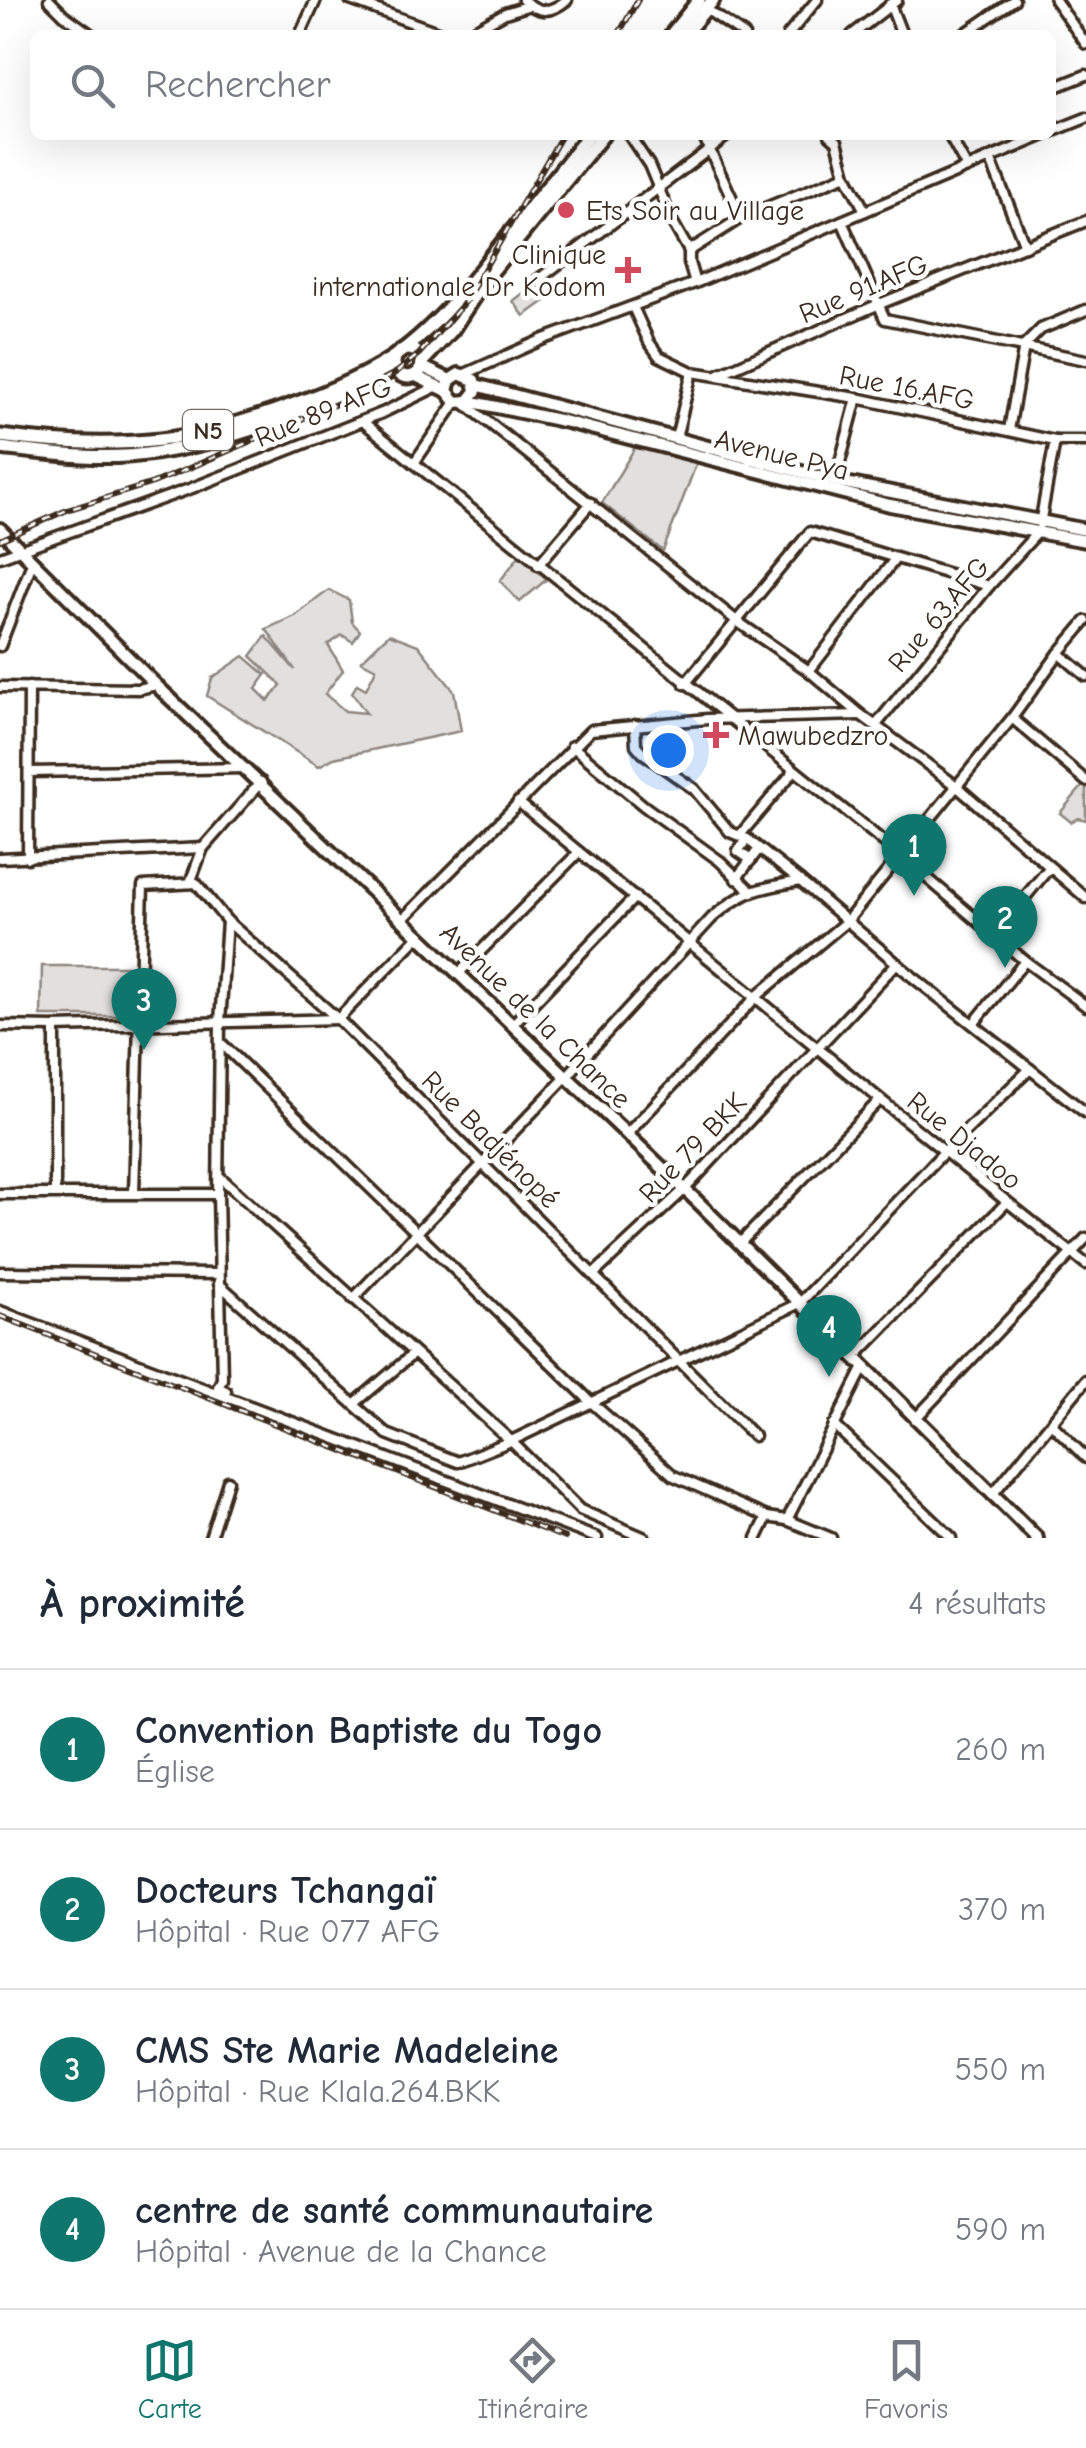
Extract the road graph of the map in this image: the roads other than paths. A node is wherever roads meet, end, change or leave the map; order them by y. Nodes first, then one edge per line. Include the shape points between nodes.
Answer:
1 (48, 0) edge
2 (316, 0) edge
3 (350, 0) edge
4 (567, 0) edge
5 (817, 0) edge
6 (1014, 0) edge
7 (1055, 0) edge
8 (892, 2) edge
9 (526, 3) edge
10 (706, 3) edge
11 (85, 30) edge
12 (302, 30) edge
13 (432, 30) edge
14 (475, 30) edge
15 (676, 30) edge
16 (687, 30) edge
17 (738, 30) edge
18 (792, 30) edge
19 (858, 30) edge
20 (900, 30) edge
21 (970, 30) edge
22 (1086, 44) edge
23 (1086, 75) edge
24 (1056, 88) edge
25 (1086, 118) edge
26 (1056, 131) edge
27 (585, 140) edge
28 (599, 140) edge
29 (632, 140) edge
30 (704, 140) edge
31 (721, 140) edge
32 (834, 140) edge
33 (951, 140) edge
34 (1034, 140) edge
35 (709, 149) junction
36 (990, 158) junction
37 (967, 168) junction
38 (846, 175) junction
39 (657, 187) junction
40 (865, 211) junction
41 (741, 218) junction
42 (842, 221) junction
43 (1086, 221) edge
44 (1025, 246) junction
45 (689, 251) junction
46 (535, 282) dead end
47 (695, 282) junction
48 (890, 300) junction
49 (877, 305) junction
50 (634, 307) junction
51 (1086, 310) edge
52 (893, 322) junction
53 (1024, 346) junction
54 (401, 351) junction
55 (1086, 360) edge
56 (419, 368) junction
57 (396, 369) junction
58 (692, 372) junction
59 (720, 374) junction
60 (472, 380) junction
61 (444, 386) junction
62 (857, 398) junction
63 (462, 402) junction
64 (362, 421) junction
65 (1009, 430) junction
66 (0, 436) edge
67 (676, 438) junction
68 (1056, 441) junction
69 (1086, 441) edge
70 (0, 448) edge
71 (414, 464) junction
72 (835, 480) junction
73 (591, 504) junction
74 (1038, 528) junction
75 (0, 529) edge
76 (1086, 530) edge
77 (1086, 541) edge
78 (21, 551) junction
79 (0, 557) edge
80 (895, 558) junction
81 (32, 563) junction
82 (538, 565) junction
83 (989, 586) junction
84 (1086, 621) edge
85 (738, 622) junction
86 (0, 646) edge
87 (1058, 653) junction
88 (809, 671) junction
89 (1083, 671) edge
90 (684, 684) junction
91 (156, 685) junction
92 (30, 687) junction
93 (0, 688) edge
94 (861, 716) junction
95 (1012, 718) junction
96 (732, 719) junction
97 (634, 725) junction
98 (876, 725) junction
99 (572, 746) junction
100 (246, 768) junction
101 (794, 771) junction
102 (30, 772) junction
103 (1086, 780) edge
104 (261, 782) junction
105 (956, 786) junction
106 (518, 802) junction
107 (744, 837) junction
108 (203, 848) junction
109 (759, 849) junction
110 (579, 852) junction
111 (900, 856) junction
112 (0, 858) edge
113 (28, 858) junction
114 (751, 860) junction
115 (1049, 868) junction
116 (736, 880) junction
117 (800, 881) junction
118 (190, 883) junction
119 (750, 890) junction
120 (636, 898) junction
121 (1086, 898) edge
122 (404, 918) junction
123 (847, 920) junction
124 (227, 921) junction
125 (994, 934) junction
126 (420, 935) junction
127 (690, 942) junction
128 (1025, 961) junction
129 (896, 964) junction
130 (460, 972) junction
131 (757, 996) junction
132 (1086, 1006) edge
133 (338, 1018) junction
134 (220, 1022) junction
135 (974, 1023) junction
136 (513, 1024) junction
137 (141, 1025) junction
138 (0, 1026) edge
139 (55, 1027) junction
140 (221, 1043) junction
141 (818, 1048) junction
142 (1030, 1069) junction
143 (567, 1076) junction
144 (880, 1100) junction
145 (1086, 1113) edge
146 (627, 1134) junction
147 (944, 1152) junction
148 (484, 1162) junction
149 (219, 1176) junction
150 (684, 1190) junction
151 (0, 1194) edge
152 (55, 1194) junction
153 (134, 1194) junction
154 (218, 1194) junction
155 (1007, 1202) junction
156 (417, 1231) junction
157 (1086, 1238) edge
158 (740, 1243) junction
159 (1072, 1253) junction
160 (1086, 1264) edge
161 (0, 1272) edge
162 (595, 1274) junction
163 (219, 1279) junction
164 (353, 1299) junction
165 (800, 1303) junction
166 (0, 1311) edge
167 (414, 1354) junction
168 (854, 1358) junction
169 (678, 1360) junction
170 (864, 1367) junction
171 (1086, 1380) edge
172 (591, 1402) junction
173 (354, 1404) junction
174 (254, 1405) junction
175 (915, 1419) junction
176 (1052, 1424) junction
177 (834, 1425) junction
178 (754, 1436) dead end
179 (511, 1441) junction
180 (1086, 1458) edge
181 (228, 1481) dead end
182 (992, 1495) junction
183 (767, 1517) junction
184 (788, 1520) junction
185 (210, 1538) edge
186 (597, 1538) edge
187 (644, 1538) edge
188 (757, 1538) edge
189 (831, 1538) edge
190 (952, 1538) edge
191 (1037, 1538) edge

1 - 11 street
2 - 12 street
3 - 13 street
4 - 9 street via 544,12
5 - 18 street
6 - 21 street
7 - 22 street
8 - 19 street
8 - 20 street
9 - 14 street
10 - 15 highway
10 - 16 highway
10 - 17 street
23 - 24 street
25 - 26 street
27 - 54 highway, N5 via 458,298
28 - 56 highway
29 - 39 street
30 - 35 street
31 - 35 street
32 - 38 street
33 - 37 street
34 - 36 street
35 - 39 street
35 - 41 street
36 - 37 street
36 - 44 street
37 - 40 street
38 - 40 street
38 - 41 street
39 - 45 street
39 - 46 street
40 - 42 street
41 - 45 street
42 - 47 street
42 - 49 street
43 - 44 street, Rue 91.AFG
44 - 48 street, Rue 91.AFG
45 - 47 street
47 - 50 street
48 - 49 street, Rue 91.AFG
48 - 52 street
49 - 52 street
49 - 59 street, Rue 91.AFG
50 - 58 street via 659,356
50 - 60 street via 478,368
51 - 53 street via 1041,330
52 - 53 street
53 - 55 street
53 - 65 street
54 - 56 highway via 413,350
54 - 57 highway
54 - 66 highway, N5 via 312,396 201,432 102,443
56 - 57 highway via 405,376
56 - 61 main road
57 - 70 highway via 266,424 156,453 77,457
58 - 59 street, Rue 16.AFG
58 - 67 street
59 - 62 street, Rue 16.AFG
60 - 61 main road
60 - 63 main road via 474,395
60 - 67 main road, Avenue Pya
61 - 63 main road
61 - 64 street, Rue 89 AFG
62 - 65 street, Rue 16.AFG
62 - 72 street
63 - 71 street
63 - 73 street
63 - 74 main road, Avenue Pya via 563,421 890,505
64 - 71 street
64 - 78 street, Rue 89 AFG
65 - 68 street, Rue 16.AFG
67 - 72 main road, Avenue Pya
68 - 69 street, Rue 16.AFG
68 - 74 street
71 - 82 street
72 - 74 main road, Avenue Pya
73 - 82 street
73 - 85 street
74 - 76 main road, Avenue Pya
74 - 77 main road, Avenue Pya
74 - 83 street, Rue 63.AFG
75 - 78 main road, Avenue de la Chance
78 - 79 street, Rue 89 AFG
78 - 81 main road, Avenue de la Chance
80 - 83 street
80 - 85 street via 810,532
80 - 88 street
81 - 86 street
81 - 91 main road, Avenue de la Chance
82 - 90 street
83 - 98 street, Rue 63.AFG
84 - 87 street
85 - 88 street
85 - 90 street
87 - 89 street
87 - 95 street
88 - 94 street
90 - 96 street
91 - 92 street
91 - 100 main road, Avenue de la Chance
92 - 93 street
92 - 102 street
94 - 96 street
94 - 98 street
95 - 103 street
95 - 105 street
96 - 97 street
96 - 101 street
97 - 99 street via 591,730
97 - 107 street via 642,753 694,789 716,819
98 - 105 street
99 - 106 street
99 - 116 street
100 - 102 street
100 - 104 main road, Avenue de la Chance
101 - 107 street
101 - 111 street
102 - 113 street
104 - 108 street
104 - 122 main road, Avenue de la Chance
105 - 111 street
105 - 115 street
106 - 110 street, Rue Djadoo
106 - 122 street
107 - 109 street
107 - 114 street via 738,851
108 - 113 street
108 - 118 street
109 - 114 street
109 - 117 street
110 - 120 street, Rue Djadoo
110 - 130 street
111 - 123 street
111 - 125 street
112 - 113 street
114 - 116 street
115 - 121 street
115 - 125 street
116 - 119 street
117 - 119 street
117 - 123 street
118 - 124 street, Rue Badjénopé
118 - 137 street via 142,886
119 - 127 street
120 - 127 street, Rue Djadoo
120 - 136 street
122 - 126 main road, Avenue de la Chance
123 - 129 street
123 - 131 street
124 - 133 street, Rue Badjénopé
124 - 134 street
125 - 128 street
126 - 130 main road, Avenue de la Chance
126 - 133 street
127 - 131 street, Rue Djadoo
127 - 143 street
128 - 132 street
128 - 135 street
129 - 135 street
129 - 141 street, Rue 79 BKK
130 - 136 main road, Avenue de la Chance
131 - 141 street, Rue Djadoo
131 - 146 street
133 - 134 street
133 - 148 street, Rue Badjénopé
134 - 137 street
134 - 140 street
135 - 142 street
136 - 143 main road, Avenue de la Chance
137 - 139 street
137 - 153 street
138 - 139 street
139 - 152 street
140 - 149 street
140 - 156 street
141 - 144 street, Rue Djadoo
141 - 150 street, Rue 79 BKK
142 - 145 street
142 - 147 street
143 - 146 main road, Avenue de la Chance
143 - 148 street
144 - 147 street, Rue Djadoo
144 - 158 street
146 - 150 main road, Avenue de la Chance
147 - 155 street, Rue Djadoo
147 - 165 street
148 - 156 street
148 - 162 street, Rue Badjénopé
149 - 154 street
149 - 164 street
150 - 158 main road, Avenue de la Chance
150 - 162 street, Rue 79 BKK
151 - 152 street
152 - 153 street
153 - 154 street
154 - 163 street
155 - 159 street, Rue Djadoo
155 - 168 street
156 - 164 street
156 - 172 street
157 - 159 street
158 - 165 main road, Avenue de la Chance
159 - 160 street, Rue Djadoo
159 - 175 street
161 - 163 street
162 - 169 street, Rue Badjénopé
163 - 173 street
163 - 174 street via 220,1383
164 - 167 street
165 - 168 main road, Avenue de la Chance
165 - 169 street
166 - 174 street
167 - 173 street
167 - 179 street
168 - 170 main road, Avenue de la Chance
169 - 172 street
169 - 178 street, Rue Badjénopé
170 - 175 main road, Avenue de la Chance
170 - 177 street
171 - 176 street
172 - 179 street
172 - 183 street via 678,1480
173 - 179 street via 387,1434 452,1462
174 - 186 street
175 - 182 main road, Avenue de la Chance
176 - 180 street
176 - 182 street
177 - 184 street
177 - 190 street
179 - 187 street via 583,1513
181 - 185 street
182 - 191 main road, Avenue de la Chance
183 - 184 street
183 - 188 street
184 - 189 street

